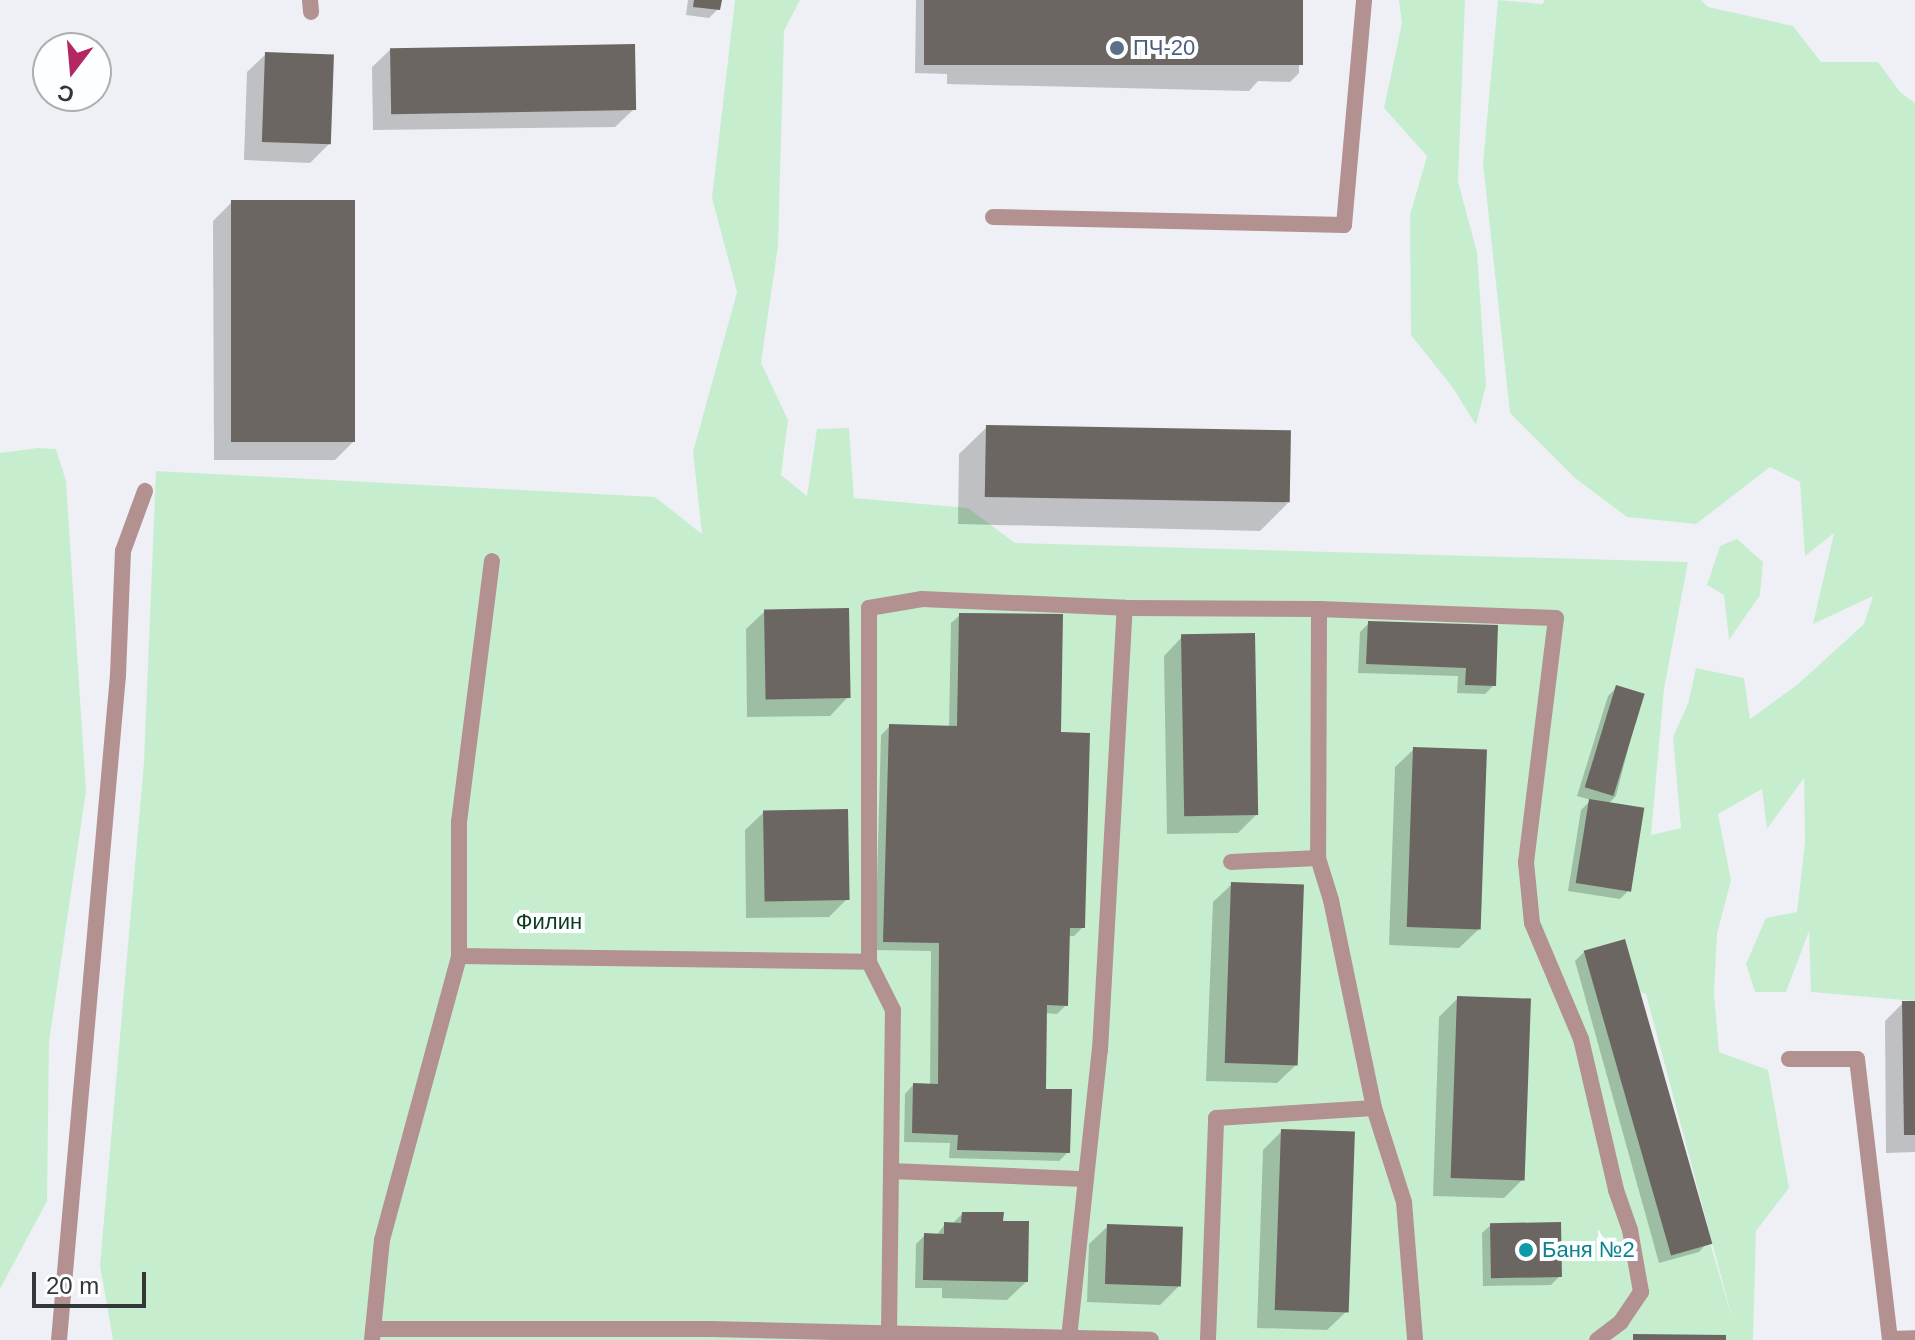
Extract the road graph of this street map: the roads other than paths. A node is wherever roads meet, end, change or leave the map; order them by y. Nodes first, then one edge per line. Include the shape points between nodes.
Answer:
1 (1364, 0) edge
2 (993, 217) dead end
3 (145, 491) dead end
4 (492, 561) dead end
5 (1125, 608) junction
6 (1319, 609) junction
7 (1318, 858) junction
8 (1231, 862) dead end
9 (459, 956) junction
10 (869, 962) junction
11 (1789, 1059) dead end
12 (1374, 1108) junction
13 (891, 1171) junction
14 (1085, 1179) junction
15 (889, 1333) junction
16 (372, 1334) edge
17 (1069, 1338) junction
18 (1915, 1338) edge
19 (942, 1339) edge
20 (59, 1340) edge
21 (1151, 1340) edge
22 (1208, 1340) edge
23 (1415, 1340) edge
24 (1597, 1340) edge
25 (1890, 1340) edge

1 - 2 lane via 1344,225
3 - 20 lane via 123,551 118,675
4 - 9 lane via 459,822
5 - 6 lane
5 - 10 lane via 922,599 869,608
5 - 14 lane via 1100,1050
6 - 7 lane
6 - 24 lane via 1556,618 1526,862 1532,923 1581,1039 1641,1292 1621,1322
7 - 8 lane
7 - 12 lane
9 - 10 lane
9 - 16 lane via 382,1240
10 - 13 lane via 893,1010
11 - 25 lane via 1857,1059
12 - 22 lane via 1216,1118
12 - 23 lane via 1404,1202
13 - 14 lane
13 - 15 lane
14 - 17 lane
15 - 16 lane
15 - 19 lane
17 - 19 lane
17 - 21 lane
18 - 25 lane

